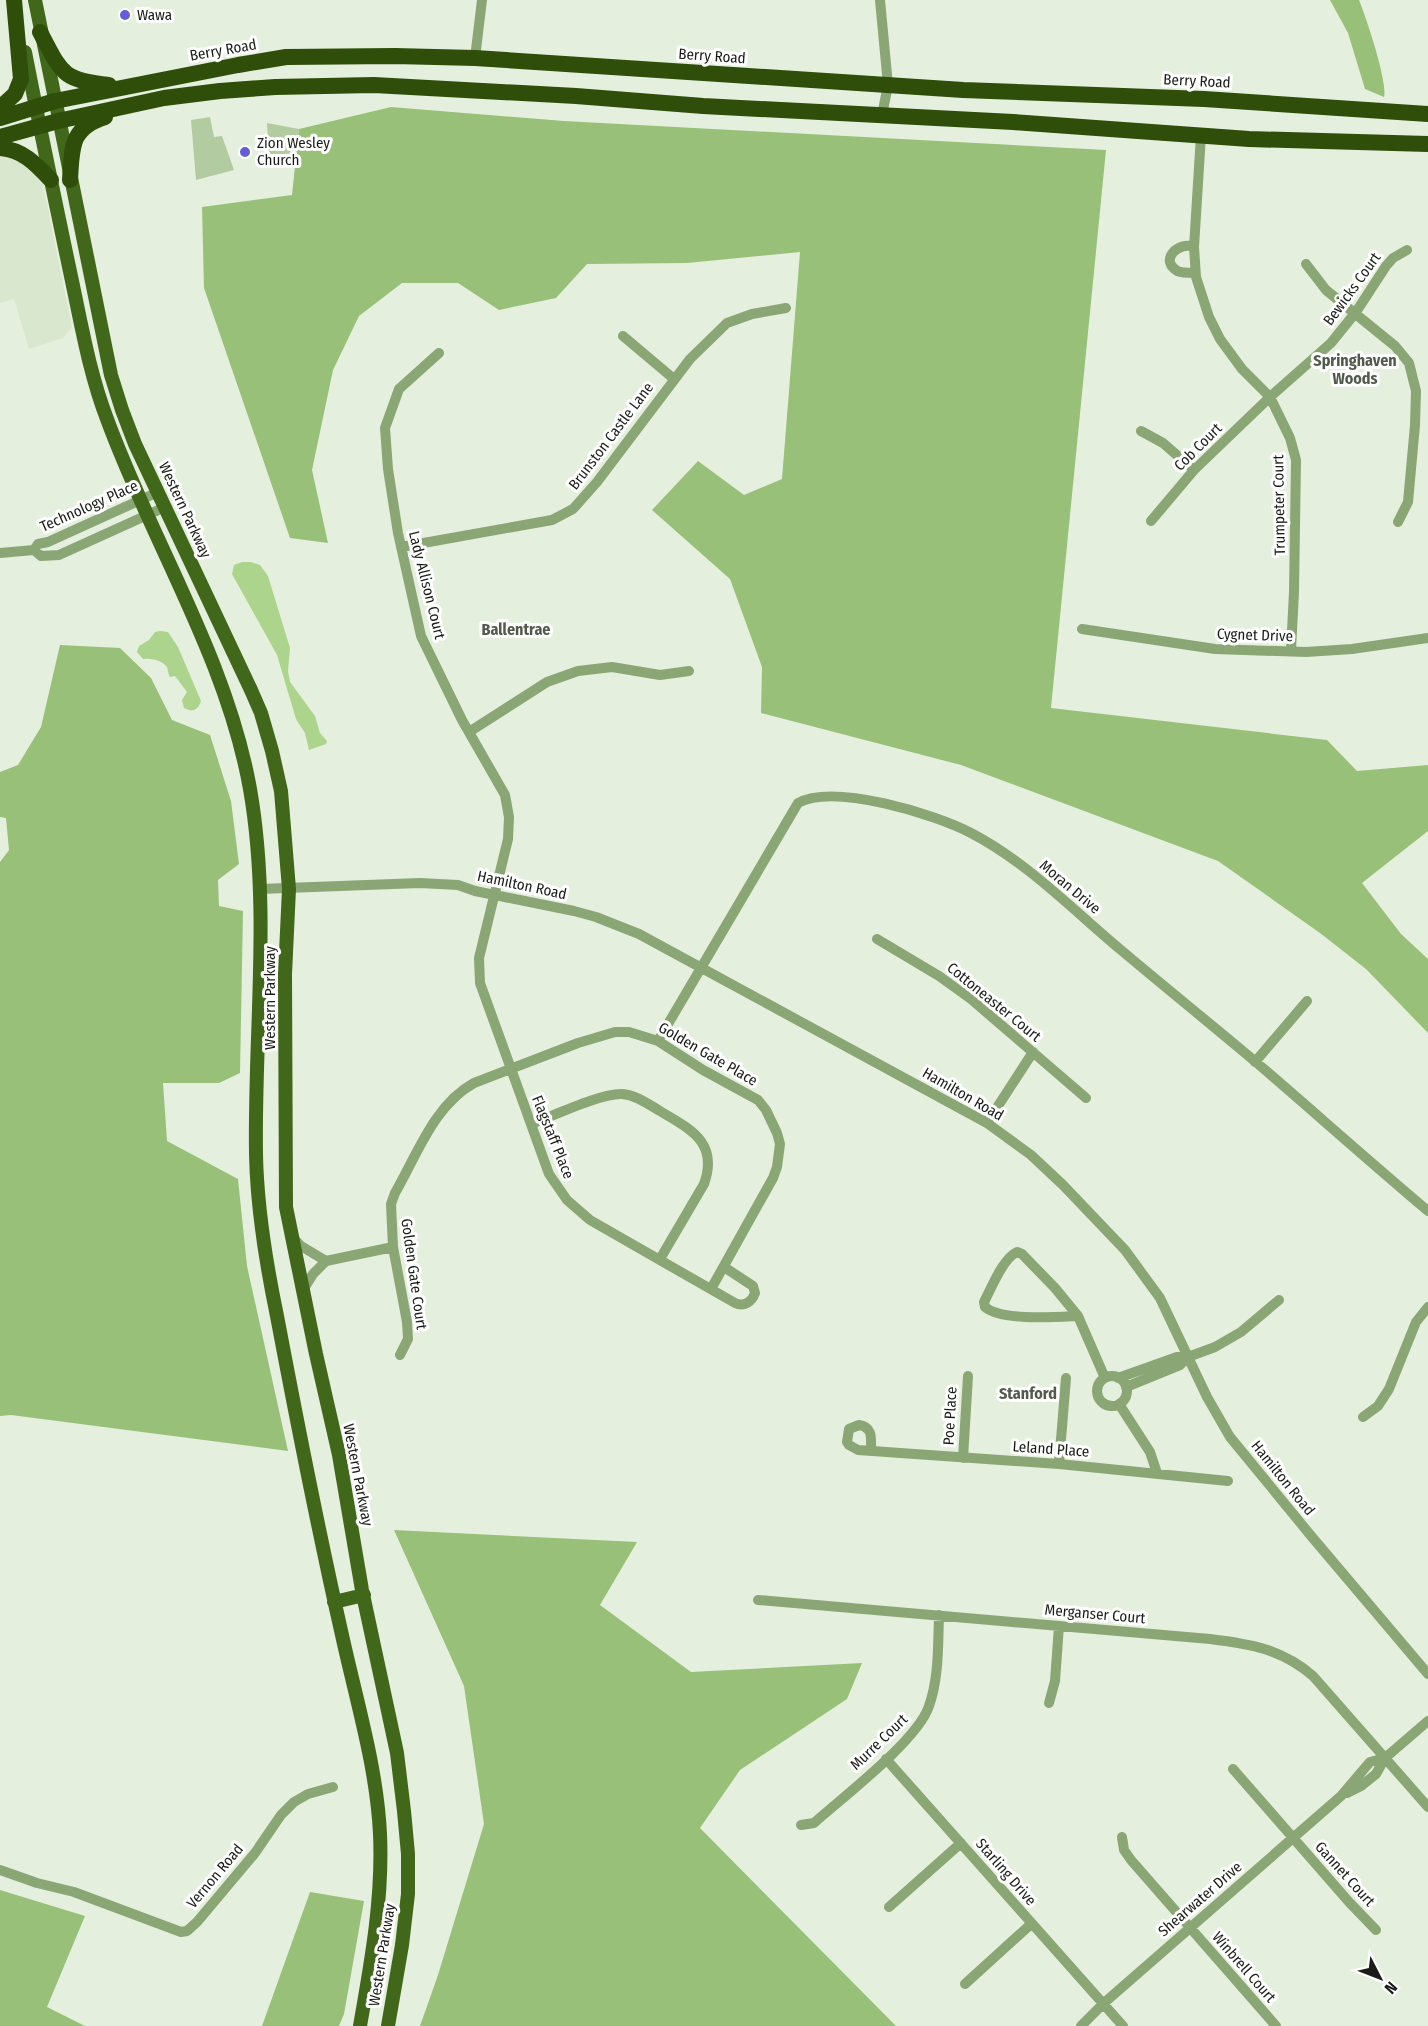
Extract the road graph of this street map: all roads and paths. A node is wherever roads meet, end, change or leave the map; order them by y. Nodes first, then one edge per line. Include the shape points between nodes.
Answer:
1 (14, 0) edge
2 (35, 0) edge
3 (482, 0) edge
4 (880, 0) edge
5 (40, 32) junction
6 (475, 58) junction
7 (888, 85) junction
8 (125, 87) junction
9 (55, 101) junction
10 (142, 102) junction
11 (36, 105) junction
12 (0, 108) edge
13 (1428, 114) edge
14 (882, 115) junction
15 (0, 118) edge
16 (58, 121) junction
17 (40, 126) junction
18 (1201, 135) junction
19 (0, 137) edge
20 (1428, 144) edge
21 (0, 148) edge
22 (51, 180) junction
23 (70, 180) junction
24 (1194, 246) junction
25 (1407, 250) dead end
26 (1306, 264) dead end
27 (1195, 273) junction
28 (786, 308) dead end
29 (1356, 312) junction
30 (623, 336) dead end
31 (439, 353) dead end
32 (674, 379) junction
33 (1270, 398) junction
34 (1141, 431) dead end
35 (1194, 470) junction
36 (158, 492) junction
37 (141, 500) junction
38 (165, 507) junction
39 (148, 515) junction
40 (1152, 521) dead end
41 (1398, 522) dead end
42 (401, 547) junction
43 (34, 550) junction
44 (0, 553) edge
45 (1083, 629) dead end
46 (1428, 638) edge
47 (1291, 650) junction
48 (689, 671) dead end
49 (469, 732) junction
50 (260, 889) junction
51 (290, 889) junction
52 (495, 895) junction
53 (877, 939) dead end
54 (700, 967) junction
55 (1307, 1001) dead end
56 (658, 1041) junction
57 (1033, 1052) junction
58 (1255, 1062) junction
59 (510, 1068) junction
60 (1086, 1098) dead end
61 (987, 1123) junction
62 (531, 1124) junction
63 (1428, 1211) edge
64 (292, 1237) junction
65 (393, 1247) junction
66 (660, 1259) junction
67 (327, 1261) junction
68 (724, 1267) junction
69 (711, 1289) junction
70 (303, 1290) junction
71 (1279, 1300) dead end
72 (1428, 1307) edge
73 (1078, 1316) junction
74 (400, 1355) dead end
75 (1188, 1357) junction
76 (968, 1376) dead end
77 (1118, 1377) junction
78 (1066, 1378) dead end
79 (1105, 1378) junction
80 (1126, 1387) junction
81 (1119, 1404) junction
82 (1363, 1418) dead end
83 (872, 1450) dead end
84 (963, 1458) junction
85 (1059, 1464) junction
86 (1157, 1473) junction
87 (1228, 1480) dead end
88 (364, 1596) junction
89 (758, 1600) dead end
90 (334, 1602) junction
91 (939, 1615) junction
92 (1059, 1626) junction
93 (1428, 1674) edge
94 (1049, 1703) dead end
95 (1428, 1721) edge
96 (1385, 1758) junction
97 (886, 1759) junction
98 (1233, 1769) dead end
99 (333, 1786) dead end
100 (1428, 1807) edge
101 (801, 1825) dead end
102 (1122, 1837) dead end
103 (1293, 1838) junction
104 (961, 1843) junction
105 (0, 1870) edge
106 (889, 1907) dead end
107 (1031, 1924) junction
108 (1190, 1927) junction
109 (1376, 1930) dead end
110 (964, 1984) dead end
111 (1104, 2003) junction
112 (360, 2026) edge
113 (387, 2026) edge
114 (1081, 2026) edge
115 (1124, 2026) edge
116 (1276, 2026) edge

1 - 11 main road, Western Parkway
1 - 12 highway via 21,79 15,94
2 - 5 main road, Western Parkway
3 - 6 street
4 - 7 street
5 - 8 highway via 53,57 71,78
5 - 9 main road, Western Parkway
6 - 7 highway, Berry Road
6 - 8 highway, Berry Road via 286,57
7 - 13 highway, Berry Road
7 - 14 street
8 - 9 highway, Berry Road
9 - 11 highway, Berry Road
9 - 16 main road, Western Parkway
10 - 14 highway via 220,91 374,85
10 - 16 highway
10 - 23 highway via 90,122 83,129 72,150
11 - 15 highway, Berry Road
11 - 17 main road, Western Parkway
14 - 18 highway
16 - 17 highway
16 - 23 main road, Western Parkway
17 - 19 highway
17 - 22 main road, Western Parkway
18 - 20 highway
18 - 24 street, Trumpeter Court
21 - 22 highway via 30,158
22 - 37 main road, Western Parkway via 93,379
23 - 36 main road, Western Parkway via 111,375 135,444
24 - 27 street, Trumpeter Court
24 - 27 street via 1178,247 1170,261 1177,271
25 - 29 street, Bewicks Court via 1386,266
26 - 29 street via 1326,290
27 - 33 street, Trumpeter Court via 1220,339
28 - 32 street, Brunston Castle Lane via 727,323
29 - 33 street, Bewicks Court via 1331,343
29 - 41 street via 1409,363 1416,391 1408,502
30 - 32 street
31 - 42 street, Lady Allison Court via 399,388 385,429
32 - 42 street, Brunston Castle Lane via 573,509 552,520
33 - 35 street, Cob Court
33 - 47 street, Trumpeter Court via 1296,460
34 - 35 street via 1163,443
35 - 40 street, Cob Court
36 - 37 street, Technology Place
36 - 38 main road, Western Parkway
37 - 39 main road, Western Parkway
37 - 43 street, Technology Place via 38,544
38 - 39 street, Technology Place
38 - 51 main road, Western Parkway via 261,713 281,791
39 - 43 street, Technology Place via 59,555 41,556
39 - 50 main road, Western Parkway via 235,724 258,841
42 - 49 street, Lady Allison Court via 421,636
43 - 44 street, Technology Place
45 - 47 street, Cygnet Drive via 1215,649
46 - 47 street, Cygnet Drive via 1334,651
48 - 49 street via 660,675 612,667 578,671 546,682
49 - 52 street, Lady Allison Court via 505,795 509,817
50 - 51 street, Hamilton Road
50 - 90 main road, Western Parkway via 256,1154 260,1213
51 - 52 street, Hamilton Road via 420,883 458,885
51 - 64 main road, Western Parkway via 285,974 286,1207
52 - 54 street, Hamilton Road via 596,917 639,934
52 - 59 street, Flagstaff Place via 479,958 479,974
53 - 57 street, Cottoneaster Court via 968,997
54 - 56 street, Moran Drive
54 - 58 street, Moran Drive via 798,803 819,796 868,800 921,812 998,849
54 - 61 street, Hamilton Road
55 - 58 street
56 - 59 street, Golden Gate Place via 615,1032
56 - 68 street, Golden Gate Place via 758,1100 777,1133 779,1156 773,1178
57 - 60 street, Cottoneaster Court
57 - 61 street
58 - 63 street, Moran Drive
59 - 62 street, Flagstaff Place
59 - 65 street, Golden Gate Court via 459,1091 446,1105 395,1193 391,1204
61 - 75 street, Hamilton Road via 1031,1155 1125,1250 1160,1299
62 - 66 street, Flagstaff Place via 549,1174 569,1203 590,1220
62 - 66 street via 610,1095 625,1094 637,1097 697,1135 704,1144 707,1174
64 - 67 street
64 - 70 main road, Western Parkway
65 - 67 street
65 - 74 street, Golden Gate Court via 407,1322 408,1339
66 - 69 street, Flagstaff Place
67 - 70 street
68 - 69 street, Golden Gate Place
68 - 69 street, Flagstaff Place via 750,1282 755,1289 753,1298 740,1305
70 - 88 main road, Western Parkway via 339,1455
71 - 75 street via 1228,1340
72 - 82 street via 1416,1322 1389,1389 1378,1406
73 - 73 street via 1053,1285 1017,1252 1011,1254 984,1302 985,1307 1000,1315
73 - 79 street
75 - 77 street via 1177,1357
75 - 80 street via 1180,1365
75 - 93 street, Hamilton Road via 1234,1442
76 - 84 street, Poe Place
77 - 79 street
77 - 80 street
78 - 85 street
79 - 81 street via 1098,1386 1100,1401 1109,1406
80 - 81 street via 1126,1396
81 - 86 street via 1150,1452
83 - 84 street, Leland Place
84 - 85 street, Leland Place
85 - 86 street, Leland Place
86 - 87 street, Leland Place
88 - 90 main road
88 - 113 main road, Western Parkway via 397,1753 408,1854 402,1945
89 - 91 street, Merganser Court
90 - 112 main road, Western Parkway via 372,1769 380,1833 379,1906
91 - 92 street, Merganser Court
91 - 97 street, Murre Court via 929,1708 917,1728
92 - 94 street via 1055,1681
92 - 96 street, Merganser Court via 1242,1642 1272,1650 1314,1676
95 - 96 street, Shearwater Drive
96 - 100 street, Merganser Court
96 - 103 street, Shearwater Drive via 1376,1774 1341,1796
97 - 101 street, Murre Court via 814,1822
97 - 104 street, Starling Drive
98 - 103 street, Gannet Court
99 - 105 street, Vernon Road via 308,1794 288,1809 197,1922 181,1932
102 - 108 street, Winbrell Court via 1131,1860
103 - 108 street, Shearwater Drive
103 - 109 street, Gannet Court
104 - 106 street
104 - 107 street, Starling Drive
107 - 110 street
107 - 111 street, Starling Drive
108 - 111 street, Shearwater Drive
108 - 116 street, Winbrell Court
111 - 114 street, Shearwater Drive
111 - 115 street, Starling Drive

